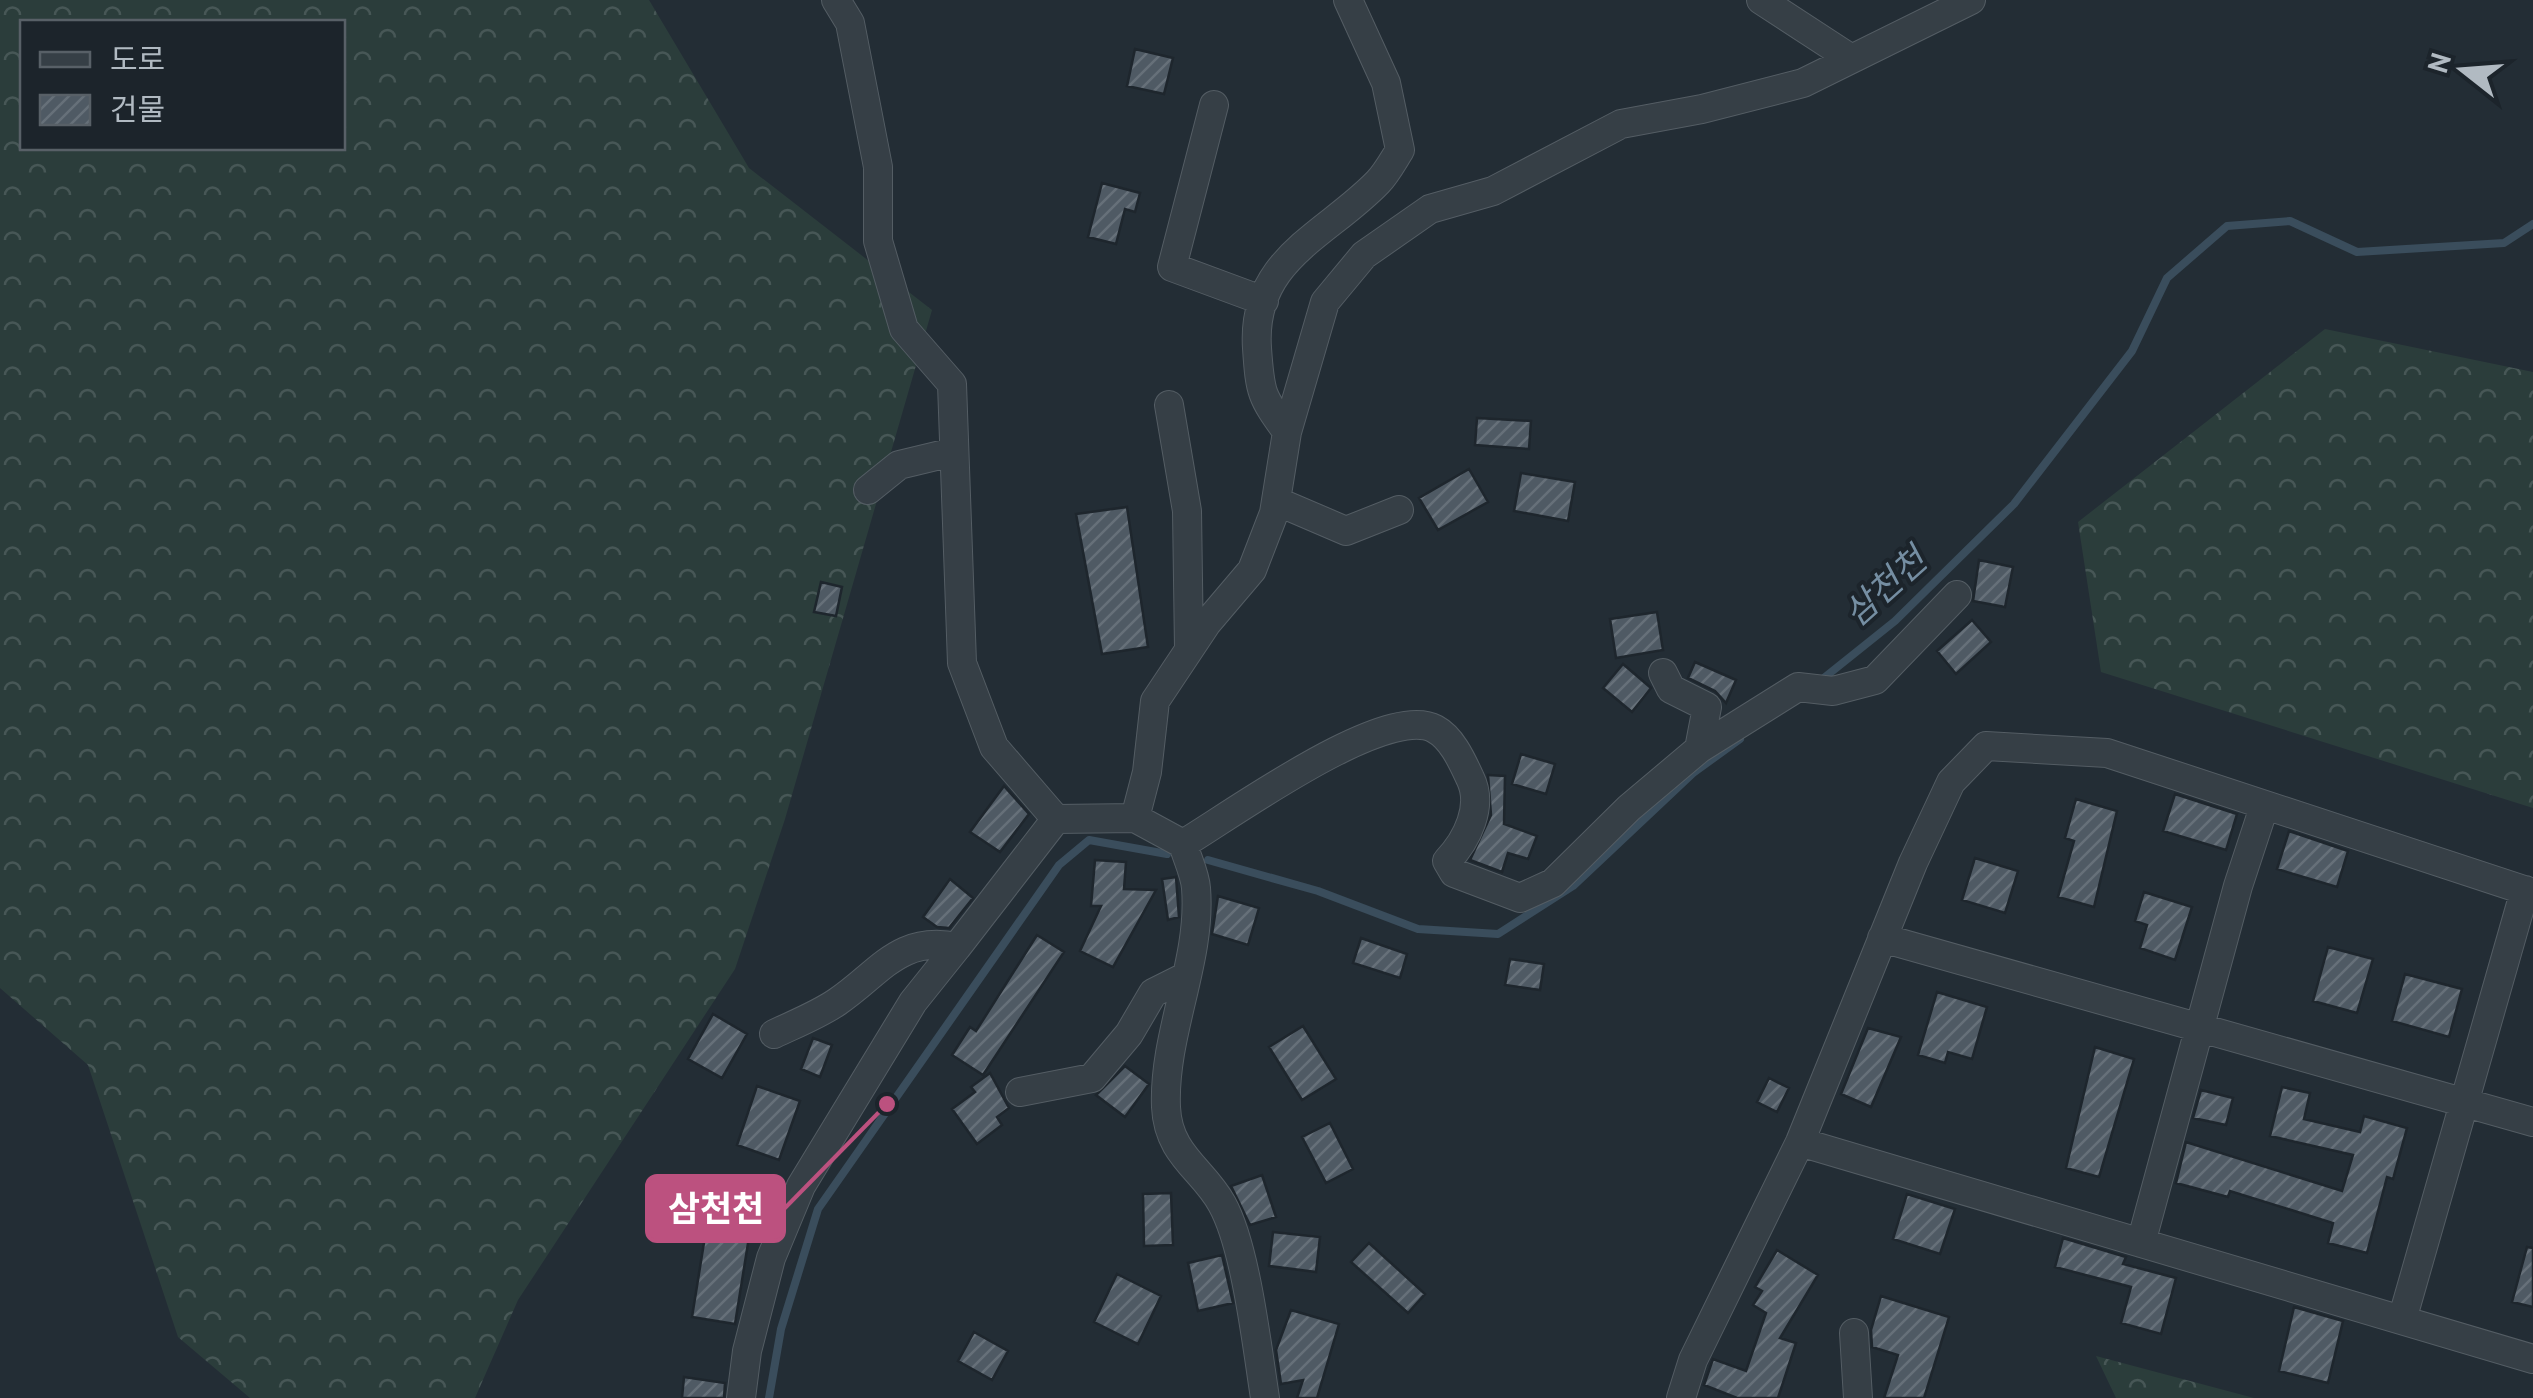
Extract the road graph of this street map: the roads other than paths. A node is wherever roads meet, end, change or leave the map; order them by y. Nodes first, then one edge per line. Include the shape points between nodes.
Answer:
1 (836, 0) edge
2 (1348, 0) edge
3 (1761, 0) edge
4 (1971, 0) edge
5 (1850, 58) junction
6 (1214, 104) dead end
7 (1264, 302) junction
8 (1168, 405) dead end
9 (1287, 432) junction
10 (953, 452) junction
11 (868, 490) dead end
12 (1276, 501) junction
13 (1398, 510) dead end
14 (1957, 595) dead end
15 (1189, 650) junction
16 (1663, 673) dead end
17 (1699, 749) junction
18 (2264, 807) junction
19 (1135, 818) junction
20 (1056, 819) junction
21 (1183, 844) junction
22 (2529, 892) edge
23 (1882, 938) junction
24 (957, 948) junction
25 (1184, 978) junction
26 (2203, 1028) junction
27 (774, 1034) dead end
28 (1020, 1092) dead end
29 (2464, 1102) junction
30 (2533, 1122) edge
31 (1800, 1142) junction
32 (2141, 1243) junction
33 (2402, 1320) junction
34 (1854, 1333) dead end
35 (2533, 1359) edge
36 (741, 1398) edge
37 (1265, 1398) edge
38 (1681, 1398) edge
39 (1858, 1398) edge

1 - 10 street via 850,23 878,167 878,241 904,329 952,384
2 - 7 street via 1386,82 1400,150 1378,182 1272,276
3 - 5 street
4 - 5 street
5 - 9 street via 1802,83 1621,124 1493,191 1430,209 1364,255 1325,302
6 - 7 street via 1172,267
7 - 9 street via 1256,326 1260,395
8 - 15 street via 1187,511
9 - 12 street
10 - 11 street via 900,465
10 - 20 street via 962,663 994,747
12 - 13 street via 1346,531
12 - 15 street via 1252,570
14 - 17 street via 1875,680 1830,691 1798,687
15 - 19 street via 1155,701
16 - 17 street via 1670,689 1706,707
17 - 21 street via 1553,883 1520,898 1454,873 1447,860 1462,846 1474,787 1458,753 1437,730 1418,724 1346,745
18 - 22 street
18 - 23 street via 2106,753 1986,746 1951,782
18 - 26 street
19 - 20 street
19 - 21 street
20 - 24 street
21 - 25 street via 1196,887
22 - 29 street
23 - 26 street
23 - 31 street
24 - 27 street via 929,942 888,960 837,1002
24 - 36 street via 913,1002 802,1186 772,1258
25 - 28 street via 1153,993 1092,1078
25 - 37 street via 1170,1043 1166,1111 1182,1159 1222,1204 1246,1282
26 - 29 street
26 - 32 street
29 - 30 street
29 - 33 street
31 - 32 street
31 - 38 street via 1692,1360
32 - 33 street
33 - 35 street
34 - 39 street

